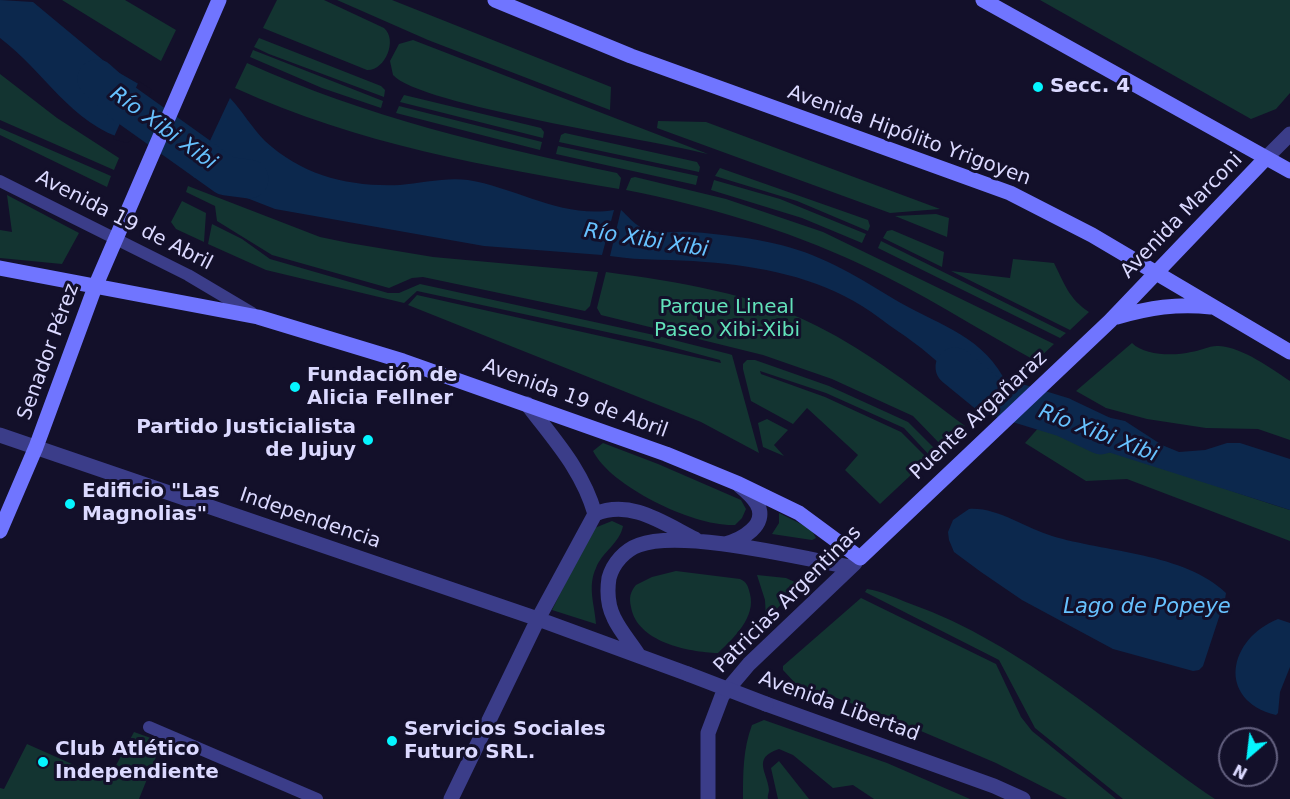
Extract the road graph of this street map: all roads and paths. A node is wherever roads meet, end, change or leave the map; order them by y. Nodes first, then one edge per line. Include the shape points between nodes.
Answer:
1 (219, 0) edge
2 (495, 0) edge
3 (983, 0) edge
4 (1290, 134) edge
5 (1266, 158) junction
6 (1290, 171) edge
7 (0, 181) edge
8 (115, 240) junction
9 (0, 268) edge
10 (1159, 273) junction
11 (95, 287) junction
12 (1218, 308) junction
13 (258, 317) junction
14 (1109, 322) junction
15 (1290, 352) edge
16 (527, 404) junction
17 (0, 435) edge
18 (36, 447) junction
19 (739, 484) junction
20 (595, 514) junction
21 (0, 531) edge
22 (882, 536) joint
23 (699, 541) junction
24 (722, 545) junction
25 (855, 562) junction
26 (538, 619) junction
27 (639, 656) junction
28 (149, 726) dead end
29 (317, 799) edge
30 (451, 799) edge
31 (708, 799) edge
32 (1023, 799) edge

1 - 8 main road, Senador Pérez
2 - 10 main road, Avenida Hipólito Yrigoyen via 631,56 1010,193
3 - 5 main road
4 - 5 street, Avenida Marconi
5 - 6 main road
5 - 10 main road, Avenida Marconi
7 - 8 lane, Avenida 19 de Abril
8 - 11 main road, Senador Pérez
8 - 13 lane, Avenida 19 de Abril via 188,275
9 - 11 main road, Avenida 19 de Abril
10 - 12 main road, Avenida Hipólito Yrigoyen
10 - 14 main road, Avenida Marconi
11 - 13 main road, Avenida 19 de Abril
11 - 18 main road, Senador Pérez
12 - 14 main road via 1166,306
12 - 15 main road, Avenida Hipólito Yrigoyen
13 - 16 main road, Avenida 19 de Abril via 341,340
14 - 22 main road, Puente Argañaraz
16 - 19 main road, Avenida 19 de Abril
16 - 20 street via 571,460 590,495
17 - 18 street, Independencia
18 - 21 main road, Senador Pérez
18 - 26 street, Independencia
19 - 24 street via 758,504 760,514 744,537
19 - 25 main road, Avenida 19 de Abril via 799,513
20 - 23 street via 619,507 636,510
20 - 26 street
22 - 25 main road, Patricias Argentinas
23 - 24 street
23 - 27 street via 638,545 615,563 608,585 610,608
24 - 25 street
25 - 31 street, Patricias Argentinas via 749,664 722,696 708,732
26 - 27 street, Avenida Libertad
26 - 30 street
27 - 32 street, Avenida Libertad, bridge
28 - 29 lane

